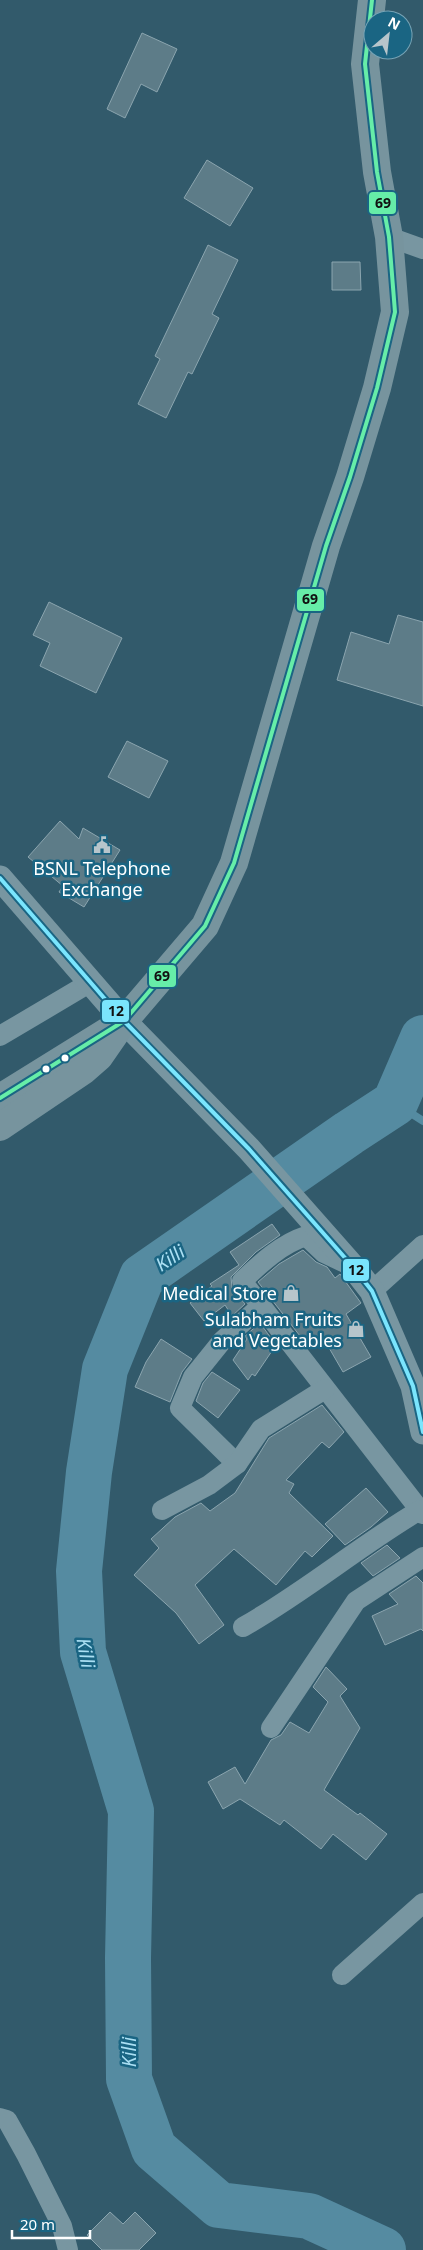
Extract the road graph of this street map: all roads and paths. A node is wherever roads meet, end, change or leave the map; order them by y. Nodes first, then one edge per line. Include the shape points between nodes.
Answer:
1 (372, 0) edge
2 (389, 237) junction
3 (423, 249) edge
4 (0, 878) edge
5 (92, 982) junction
6 (124, 1021) junction
7 (0, 1036) edge
8 (0, 1098) edge
9 (0, 1127) edge
10 (423, 1245) edge
11 (354, 1268) junction
12 (372, 1290) junction
13 (261, 1306) junction
14 (325, 1389) junction
15 (423, 1432) edge
16 (237, 1464) junction
17 (162, 1510) dead end
18 (422, 1512) edge
19 (423, 1557) edge
20 (243, 1627) dead end
21 (271, 1728) dead end
22 (423, 1903) edge
23 (342, 1975) dead end
24 (0, 2118) edge
25 (68, 2250) edge

1 - 2 main road via 365,64 377,172
2 - 3 street
2 - 6 main road via 395,312 377,388 326,546 234,863 206,926
4 - 5 street
5 - 6 street
5 - 7 street
6 - 8 main road
6 - 9 main road via 99,1057 61,1088
6 - 11 street via 249,1149
10 - 12 street
11 - 12 street
11 - 13 street via 324,1253 306,1236 294,1240 263,1261 242,1281
12 - 15 street via 413,1386
13 - 14 street
13 - 16 street via 222,1341 193,1378 180,1408
14 - 16 street via 261,1429
14 - 18 street
16 - 17 street via 209,1485
18 - 20 street via 375,1537 278,1608
19 - 21 street via 356,1601
22 - 23 street
24 - 25 street via 7,2120 26,2154 62,2226

